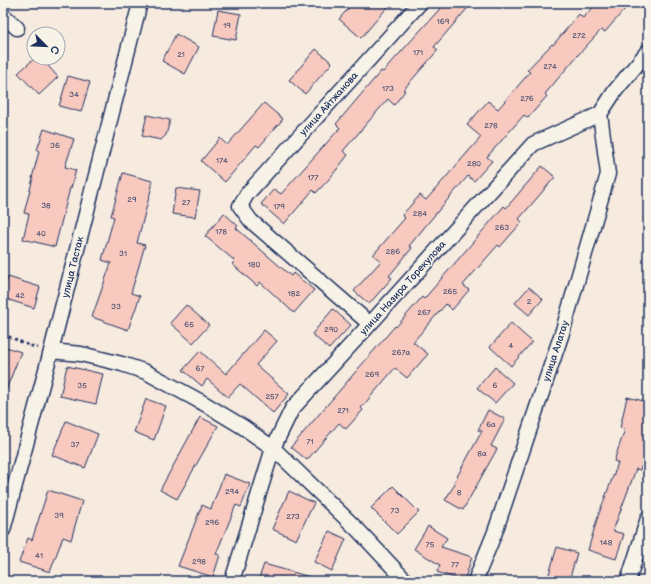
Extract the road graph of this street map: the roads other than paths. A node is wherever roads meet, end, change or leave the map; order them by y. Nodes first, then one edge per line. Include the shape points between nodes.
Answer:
1 (140, 3) edge
2 (420, 3) edge
3 (3, 15) edge
4 (17, 28) dead end
5 (648, 51) edge
6 (600, 114) junction
7 (370, 324) junction
8 (51, 351) junction
9 (273, 448) junction
10 (648, 518) edge
11 (3, 530) edge
12 (403, 580) edge
13 (232, 581) edge
14 (475, 581) edge
15 (628, 581) edge

1 - 8 street, улица Тастак
2 - 7 street, улица Айтжанова via 247,194 240,206 251,222
3 - 4 street
5 - 6 street via 614,91
6 - 7 street, улица Назира Торекулова via 533,144
6 - 14 street, улица Алатау via 608,174 564,330 495,532
7 - 9 street, улица Назира Торекулова via 292,409
8 - 9 street via 81,354 146,372 205,404
8 - 11 street, улица Тастак
9 - 12 street via 359,531
9 - 13 street, улица Назира Торекулова
10 - 15 street

